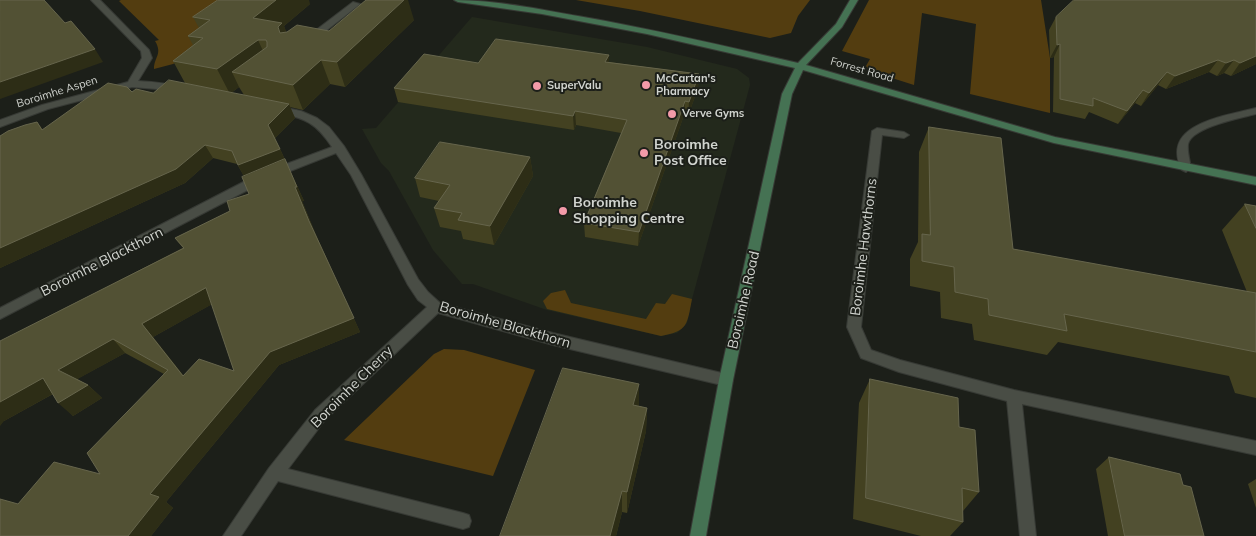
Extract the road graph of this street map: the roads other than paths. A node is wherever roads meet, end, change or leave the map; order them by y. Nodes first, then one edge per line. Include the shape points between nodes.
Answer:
1 (97, 0) edge
2 (458, 0) edge
3 (854, 0) edge
4 (356, 4) dead end
5 (299, 48) edge
6 (800, 66) junction
7 (132, 84) junction
8 (188, 90) edge
9 (269, 107) edge
10 (1256, 111) edge
11 (0, 124) edge
12 (904, 135) dead end
13 (340, 148) junction
14 (1186, 168) junction
15 (1256, 181) edge
16 (436, 307) junction
17 (0, 314) edge
18 (726, 380) junction
19 (1014, 396) junction
20 (1256, 448) edge
21 (275, 473) junction
22 (463, 521) dead end
23 (231, 536) edge
24 (698, 536) edge
25 (1028, 536) edge

1 - 7 street via 145,50 147,58
2 - 6 street, Forrest Road via 647,31
3 - 6 street, Boroimhe Road via 838,25
4 - 5 street
6 - 14 street, Forrest Road via 1054,140
6 - 18 street, Boroimhe Road via 787,94
7 - 8 street
7 - 11 street, Boroimhe Aspen via 45,107
9 - 13 street, Boroimhe Blackthorn via 313,120
10 - 14 street via 1195,129 1184,140
12 - 19 street, Boroimhe Hawthorns via 877,131 854,327 866,354 899,366
13 - 16 street, Boroimhe Blackthorn via 413,282
13 - 17 street, Boroimhe Blackthorn via 261,178
14 - 15 street, Forrest Road
16 - 18 street, Boroimhe Blackthorn
16 - 21 street, Boroimhe Cherry via 320,415
18 - 24 street, Boroimhe Road
19 - 20 street, Boroimhe Hawthorns
19 - 25 street
21 - 22 street
21 - 23 street, Boroimhe Cherry

